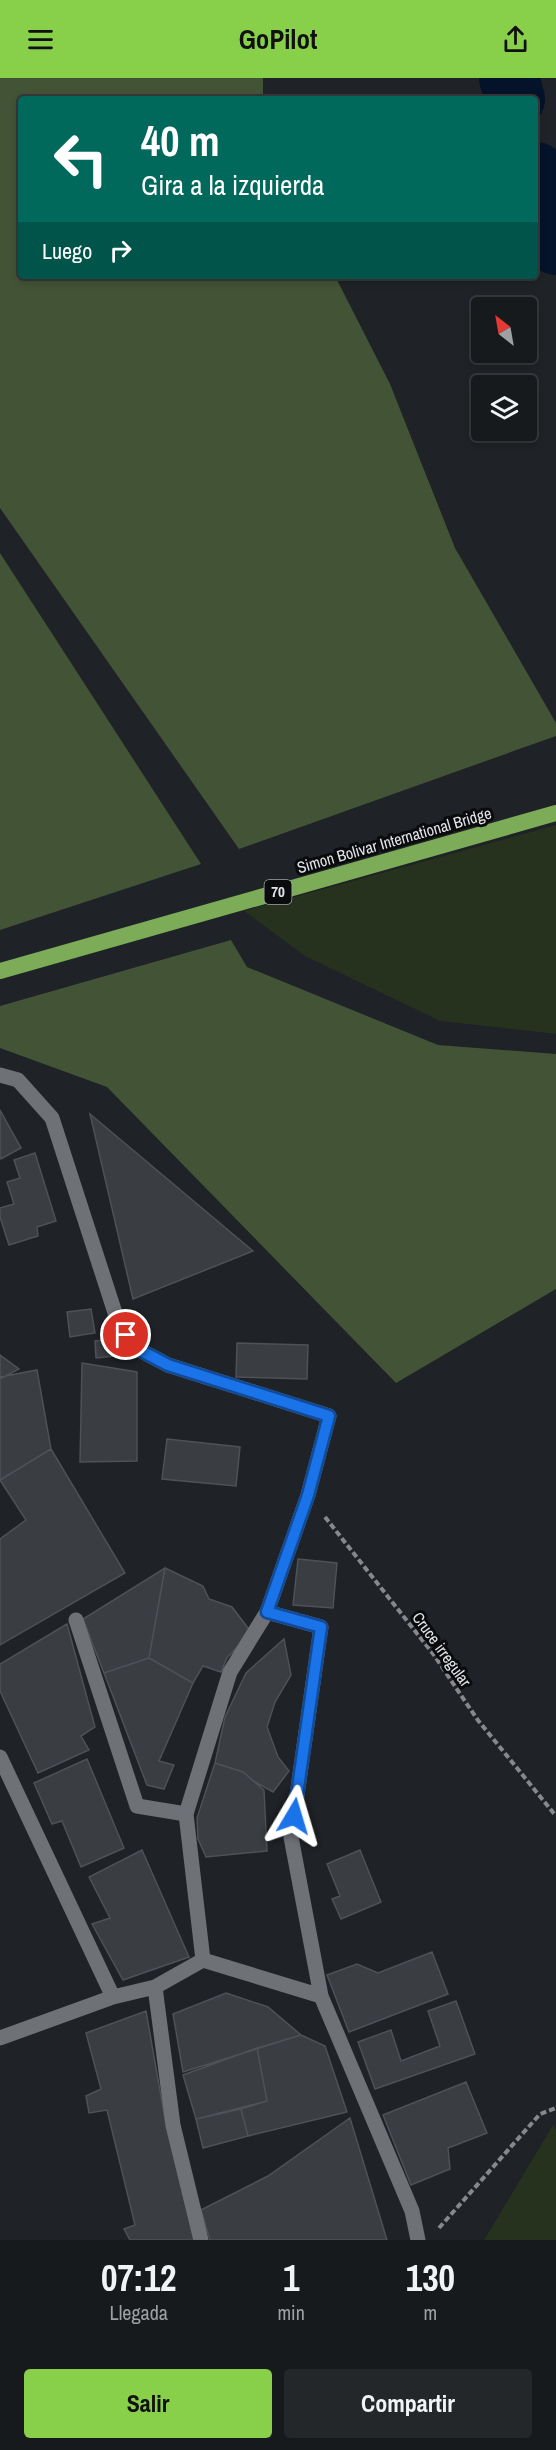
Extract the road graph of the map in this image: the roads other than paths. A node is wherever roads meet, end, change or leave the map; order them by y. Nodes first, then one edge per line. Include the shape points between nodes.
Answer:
1 (556, 813) edge
2 (0, 971) edge
3 (0, 1075) edge
4 (267, 1612) junction
5 (76, 1620) dead end
6 (0, 1757) edge
7 (186, 1814) junction
8 (203, 1960) junction
9 (155, 1986) junction
10 (321, 1996) junction
11 (113, 1997) junction
12 (0, 2038) edge
13 (201, 2240) edge
14 (418, 2240) edge

1 - 2 highway, Simon Bolivar International Bridge / 70
3 - 4 street via 18,1080 52,1118 118,1322 134,1347 168,1365 329,1416 308,1495
4 - 7 street via 231,1672
4 - 10 street via 321,1627 291,1837
5 - 7 street via 137,1806
6 - 11 street
7 - 8 street
8 - 9 street
8 - 10 street
9 - 11 street
9 - 13 street via 173,2125
10 - 14 street via 412,2211
11 - 12 street

